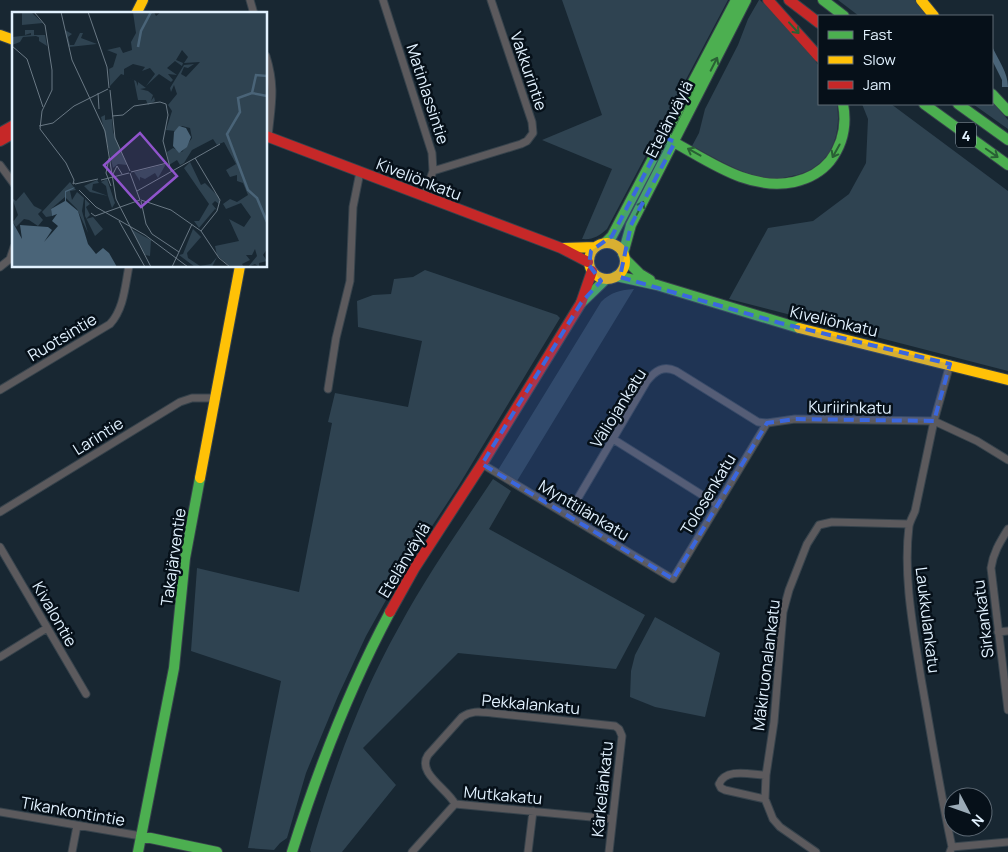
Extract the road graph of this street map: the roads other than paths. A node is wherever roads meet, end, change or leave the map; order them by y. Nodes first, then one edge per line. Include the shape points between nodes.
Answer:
1 (143, 0) edge
2 (383, 0) edge
3 (490, 0) edge
4 (746, 0) edge
5 (768, 0) edge
6 (789, 0) edge
7 (823, 0) edge
8 (921, 0) edge
9 (735, 7) edge
10 (137, 12) edge
11 (843, 15) edge
12 (933, 15) edge
13 (818, 22) edge
14 (0, 35) edge
15 (12, 39) edge
16 (818, 56) edge
17 (268, 63) edge
18 (993, 95) edge
19 (843, 105) edge
20 (925, 105) edge
21 (959, 105) edge
22 (1008, 111) edge
23 (12, 126) edge
24 (0, 132) edge
25 (268, 132) edge
26 (12, 134) edge
27 (664, 137) junction
28 (268, 140) edge
29 (1008, 140) edge
30 (0, 141) edge
31 (675, 142) junction
32 (0, 165) edge
33 (1008, 165) edge
34 (433, 171) junction
35 (360, 172) junction
36 (12, 181) edge
37 (424, 197) junction
38 (605, 243) junction
39 (595, 247) junction
40 (561, 248) junction
41 (12, 253) edge
42 (624, 256) junction
43 (590, 266) junction
44 (0, 267) edge
45 (129, 268) edge
46 (240, 268) edge
47 (611, 278) junction
48 (655, 284) junction
49 (581, 303) junction
50 (950, 364) junction
51 (1008, 380) edge
52 (328, 389) dead end
53 (0, 390) edge
54 (215, 398) junction
55 (934, 421) junction
56 (766, 423) junction
57 (613, 439) junction
58 (1008, 460) edge
59 (482, 464) junction
60 (718, 505) junction
61 (0, 512) edge
62 (568, 515) junction
63 (909, 524) junction
64 (1008, 529) edge
65 (0, 547) edge
66 (673, 579) joint
67 (47, 628) junction
68 (1008, 631) edge
69 (998, 632) junction
70 (0, 657) edge
71 (86, 694) dead end
72 (1008, 710) edge
73 (619, 729) joint
74 (766, 776) junction
75 (766, 799) junction
76 (455, 804) junction
77 (533, 811) junction
78 (0, 812) edge
79 (612, 819) junction
80 (78, 826) junction
81 (141, 836) junction
82 (1008, 842) edge
83 (951, 850) edge
84 (72, 852) edge
85 (138, 852) edge
86 (217, 852) edge
87 (292, 852) edge
88 (412, 852) edge
89 (528, 852) edge
90 (609, 852) edge
91 (816, 852) edge

1 - 10 main road
2 - 34 street, Matinlassintie via 431,148
3 - 34 street, Vakkurintie via 532,122 533,134 521,144
4 - 9 main road, Etelänväylä
5 -> 16 main road
6 - 13 main road
7 - 11 main road
8 - 12 main road
9 - 27 main road, Etelänväylä
31 -> 9 main road, Etelänväylä
14 - 15 main road
17 - 25 street via 273,90
18 - 22 main road
19 -> 31 main road via 844,135 834,156 810,177 787,184 765,184 745,178
20 -> 33 main road, 4
21 - 29 main road, 4
23 - 24 main road
26 - 30 main road
27 - 31 main road
27 - 38 main road, Etelänväylä via 612,236
28 - 35 main road, Kiveliönkatu
42 -> 31 main road, Etelänväylä via 631,225
32 - 36 street
34 - 37 street, Matinlassintie
35 - 37 main road, Kiveliönkatu
35 - 52 street via 353,207 350,281
37 - 40 main road, Kiveliönkatu
38 - 39 main road
38 - 42 main road via 616,245
39 - 40 main road, Kiveliönkatu
39 - 43 main road via 591,252
40 - 43 main road, Kiveliönkatu
41 - 44 street
42 - 47 main road via 623,269
42 - 48 main road, Kiveliönkatu via 640,274
43 - 47 main road via 596,275
43 - 49 main road, Etelänväylä
45 - 53 street, Ruotsintie via 120,306 110,324
46 - 54 main road, Takajärventie
47 - 48 main road, Kiveliönkatu
47 - 49 main road, Etelänväylä via 600,282
48 - 50 main road, Kiveliönkatu via 780,323
49 - 59 main road, Etelänväylä
50 - 51 main road, Kiveliönkatu
50 - 55 street, Laukkulankatu
54 - 61 street, Larintie via 192,398 180,402
54 - 81 main road, Takajärventie via 186,558 174,668
55 - 56 street, Kuriirinkatu via 795,419
55 - 58 street
55 - 63 street, Laukkulankatu
56 - 57 street, Väliojankatu via 664,368 647,381
56 - 60 street, Tolosenkatu
57 - 60 street
57 - 62 street, Väliojankatu
59 - 62 street, Mynttilänkatu
59 - 87 main road, Etelänväylä via 414,569 369,652 329,744
60 - 66 street, Tolosenkatu
62 - 66 street, Mynttilänkatu
63 - 74 street, Mäkiruonalankatu via 832,522 819,525 813,532 783,612
63 - 83 street, Laukkulankatu via 909,594
64 - 69 street, Sirkankatu via 997,546 991,568
65 - 67 street, Kivalontie
67 - 70 street
67 - 71 street, Kivalontie
68 - 69 street
69 - 72 street, Sirkankatu
73 - 76 street, Pekkalankatu via 496,713 469,713 428,755 424,766
73 - 79 street, Kärkelänkatu via 622,736
74 - 75 street, Mäkiruonalankatu
74 - 75 street via 730,774 724,776 719,784 725,790
75 - 91 street, Mäkiruonalankatu via 773,819 780,827
76 - 77 street, Mutkakatu
76 - 88 street, Mutkakatu
77 - 79 street, Mutkakatu
77 - 89 street
78 - 80 street, Tikankontintie
79 - 90 street, Kärkelänkatu
80 - 81 street, Tikankontintie
80 - 84 street
81 - 85 main road, Takajärventie
81 - 86 main road
82 - 83 street

